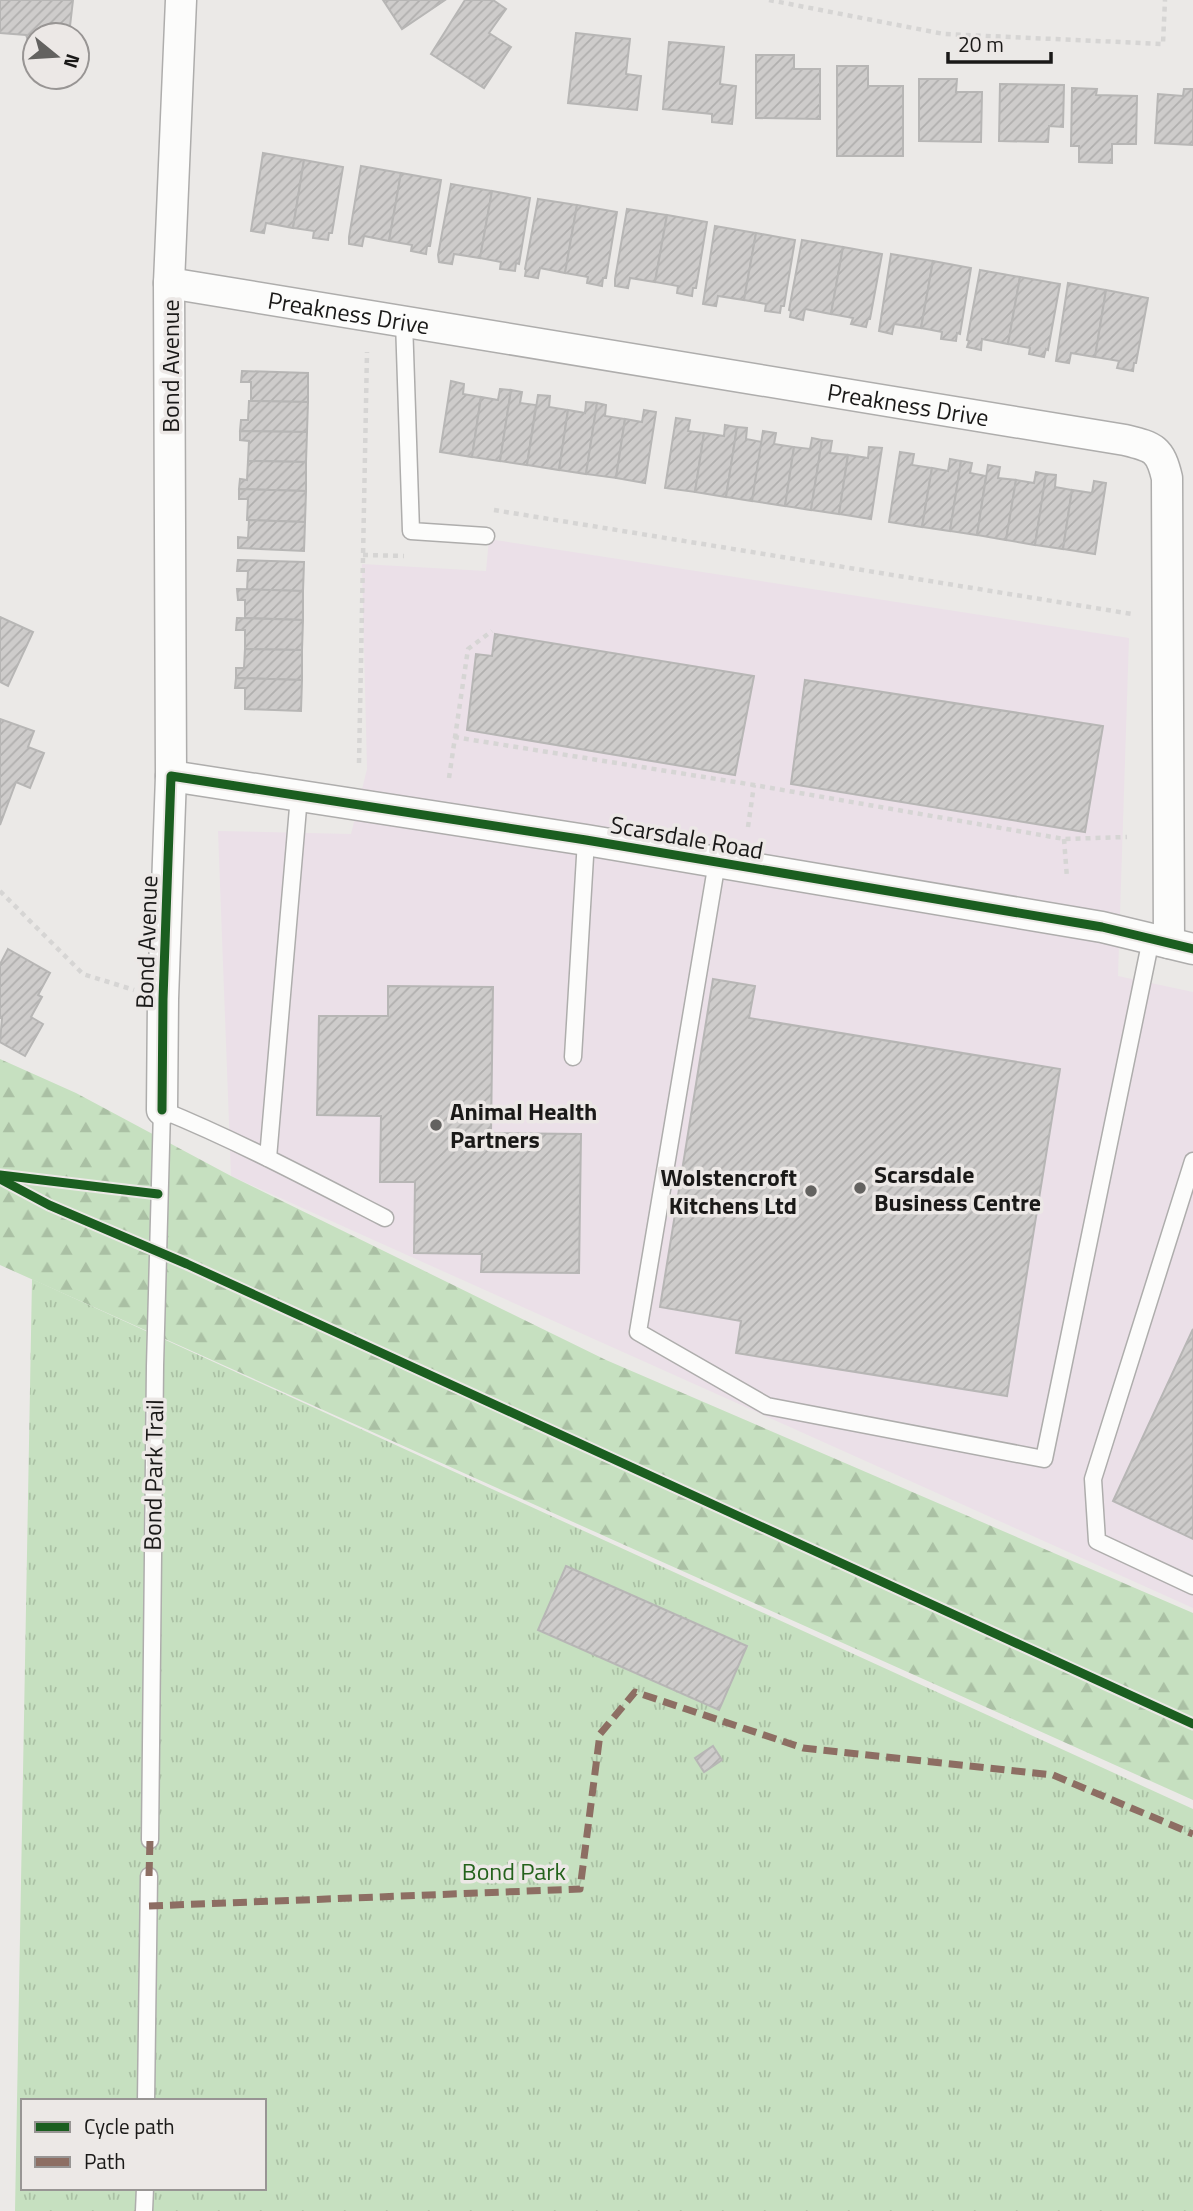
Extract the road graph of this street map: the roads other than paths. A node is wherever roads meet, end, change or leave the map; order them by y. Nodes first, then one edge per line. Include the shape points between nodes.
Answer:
1 (181, 0) edge
2 (169, 283) junction
3 (404, 321) junction
4 (488, 529) road end
5 (172, 776) junction
6 (299, 796) junction
7 (586, 839) junction
8 (718, 862) junction
9 (1171, 944) edge
10 (573, 1057) dead end
11 (162, 1110) junction
12 (268, 1157) junction
13 (1193, 1161) edge
14 (385, 1218) dead end
15 (1193, 1586) edge
16 (150, 1840) dead end
17 (149, 1876) dead end
18 (146, 2099) edge
19 (145, 2190) edge
20 (144, 2211) edge

1 - 2 street, Bond Avenue
2 - 3 street, Preakness Drive
2 - 5 street, Bond Avenue
3 - 4 lane via 411,531
3 - 9 street, Preakness Drive via 1148,446 1163,460 1167,478
5 - 6 street, Scarsdale Road
5 - 11 street, Bond Avenue
6 - 7 street, Scarsdale Road
6 - 12 lane
7 - 8 street, Scarsdale Road
7 - 10 lane
8 - 9 street, Scarsdale Road via 1102,927
8 - 9 lane via 638,1332 767,1406 1044,1459
11 - 12 lane
11 - 16 lane, Bond Park Trail
12 - 14 lane
13 - 15 lane via 1093,1479 1097,1541
17 - 18 lane
19 - 20 lane

